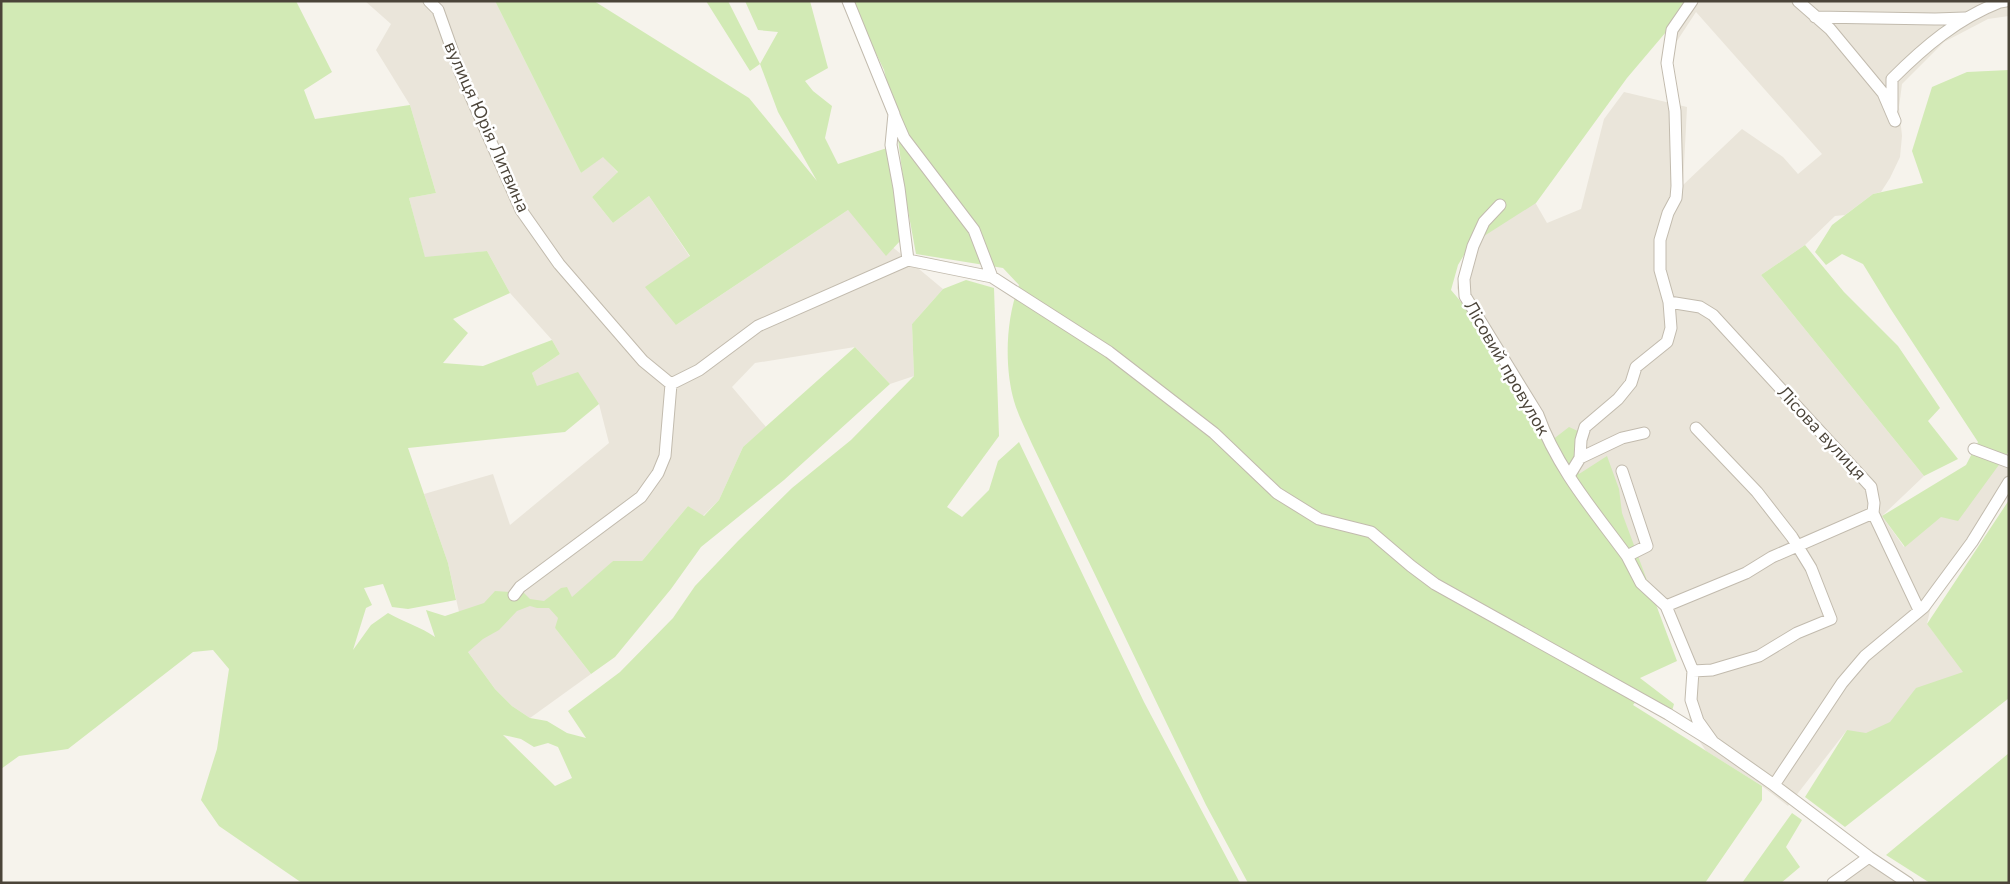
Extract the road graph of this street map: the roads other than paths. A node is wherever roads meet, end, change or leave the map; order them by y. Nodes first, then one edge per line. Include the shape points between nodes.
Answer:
1 (429, 1) edge
2 (848, 1) edge
3 (1692, 1) edge
4 (1798, 1) edge
5 (2006, 1) edge
6 (1815, 17) junction
7 (1965, 18) junction
8 (1892, 110) junction
9 (894, 114) junction
10 (1895, 122) dead end
11 (1500, 204) dead end
12 (908, 260) junction
13 (992, 277) junction
14 (1669, 302) junction
15 (671, 384) junction
16 (1696, 428) dead end
17 (1644, 433) dead end
18 (1974, 449) dead end
19 (1580, 458) junction
20 (2009, 462) edge
21 (1622, 471) dead end
22 (1569, 476) junction
23 (2009, 482) edge
24 (1873, 513) junction
25 (1798, 546) junction
26 (1627, 556) junction
27 (514, 595) dead end
28 (1666, 606) junction
29 (1919, 610) junction
30 (1693, 671) junction
31 (1713, 742) junction
32 (1774, 785) junction
33 (1869, 857) junction
34 (1833, 883) edge
35 (1908, 883) edge

1 - 15 street, вулиця Юрія Литвина via 438,10 460,72 521,210 559,264 643,361
2 - 9 street
3 - 14 street via 1672,30 1667,63 1675,112 1677,186 1676,198 1660,240 1660,270
4 - 6 street
5 - 7 street
6 - 7 street
6 - 8 street via 1830,29 1883,93
7 - 8 street via 1892,79
8 - 10 street
9 - 12 street via 892,145
9 - 13 street via 904,138 974,230
11 - 22 street, Лісовий провулок via 1484,222 1473,246 1464,279 1465,296 1538,415
12 - 13 street
12 - 15 street via 758,326 699,370
13 - 31 street via 1109,352 1214,433 1277,493 1319,519 1371,532 1435,584
14 - 19 street via 1671,328 1667,342 1636,367 1631,383 1618,399 1584,427
14 - 24 street, Лісова вулиця via 1700,307 1713,315 1871,487
15 - 27 street via 665,456 641,498 520,587
16 - 25 street via 1757,492
17 - 19 street via 1622,438
18 - 20 street
19 - 22 street
21 - 26 street via 1647,546
22 - 26 street, Лісовий провулок
23 - 29 street via 1972,542
24 - 25 street
24 - 29 street
25 - 28 street via 1746,573
25 - 30 street via 1811,568 1830,619 1796,633 1759,656 1712,670
26 - 28 street via 1641,583
28 - 30 street
29 - 32 street via 1865,656 1842,684
30 - 31 street via 1692,700 1698,721
31 - 32 street
32 - 33 street
33 - 34 street
33 - 35 street

